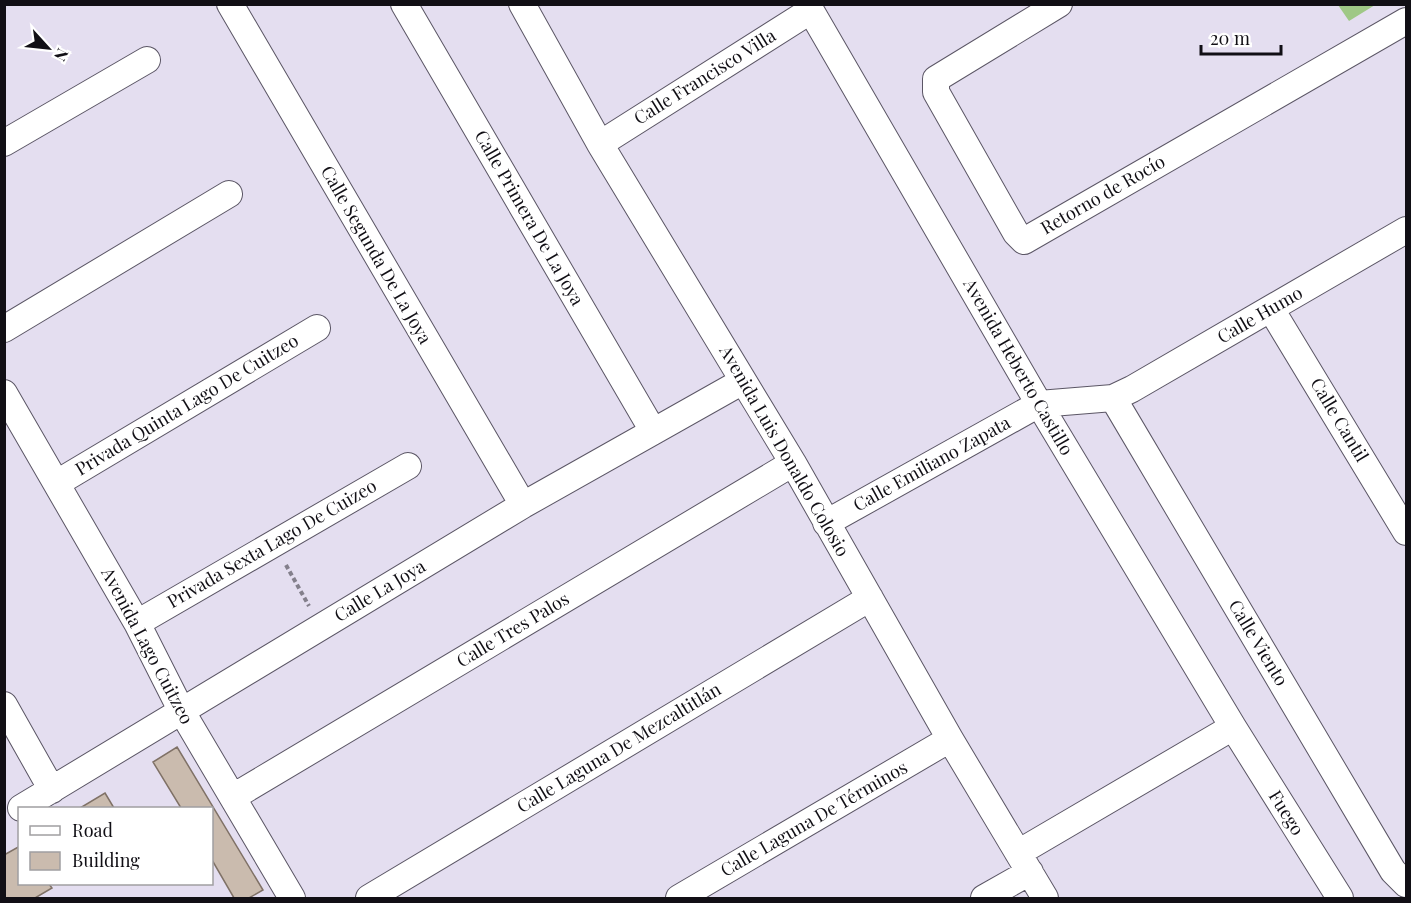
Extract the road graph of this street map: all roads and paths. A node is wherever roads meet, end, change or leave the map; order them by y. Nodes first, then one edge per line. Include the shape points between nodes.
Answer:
1 (230, 4) edge
2 (404, 4) edge
3 (522, 4) edge
4 (1059, 4) edge
5 (809, 8) edge
6 (1407, 21) edge
7 (147, 60) dead end
8 (4, 143) edge
9 (600, 144) junction
10 (229, 194) dead end
11 (1407, 230) edge
12 (1271, 309) junction
13 (317, 328) dead end
14 (4, 329) edge
15 (743, 381) junction
16 (4, 393) edge
17 (1113, 398) junction
18 (1039, 404) junction
19 (653, 431) junction
20 (793, 464) junction
21 (408, 466) dead end
22 (57, 483) junction
23 (523, 505) junction
24 (826, 523) junction
25 (1407, 532) edge
26 (274, 543) junction
27 (870, 598) junction
28 (137, 623) junction
29 (320, 627) junction
30 (4, 705) edge
31 (181, 711) junction
32 (1233, 728) junction
33 (950, 739) junction
34 (52, 790) junction
35 (233, 798) junction
36 (23, 807) edge
37 (18, 810) edge
38 (4, 818) edge
39 (1024, 863) junction
40 (1406, 884) edge
41 (292, 898) edge
42 (369, 898) edge
43 (679, 898) edge
44 (984, 898) edge
45 (1046, 898) edge
46 (1340, 898) edge

1 - 23 street, Calle Segunda De La Joya
2 - 19 street, Calle Primera De La Joya
3 - 9 street, Avenida Luis Donaldo Colosio
4 - 6 street, Retorno de Rocío via 936,79 936,92 1024,241
5 - 9 street, Calle Francisco Villa
5 - 18 street, Avenida Heberto Castillo
7 - 8 street
9 - 15 street, Avenida Luis Donaldo Colosio
10 - 14 street
11 - 12 street, Calle Humo
12 - 17 street, Calle Humo
12 - 25 street, Calle Cantil
13 - 22 street, Privada Quinta Lago De Cuitzeo
15 - 19 street, Calle La Joya
15 - 20 street, Avenida Luis Donaldo Colosio
16 - 22 street, Avenida Lago Cuitzeo
17 - 18 street
17 - 40 street, Calle Viento via 1393,871
18 - 24 street, Calle Emiliano Zapata
18 - 32 street, Avenida Heberto Castillo
19 - 23 street, Calle La Joya
20 - 24 street, Avenida Luis Donaldo Colosio
20 - 35 street, Calle Tres Palos
21 - 26 street, Privada Sexta Lago De Cuizeo
22 - 28 street, Avenida Lago Cuitzeo
23 - 29 street, Calle La Joya
24 - 27 street, Avenida Luis Donaldo Colosio
26 - 28 street, Privada Sexta Lago De Cuizeo
26 - 29 path
27 - 33 street, Avenida Luis Donaldo Colosio
27 - 42 street, Calle Laguna De Mezcaltitlán
28 - 31 street, Avenida Lago Cuitzeo
29 - 31 street, Calle La Joya
30 - 34 street
31 - 34 street, Calle La Joya
31 - 35 street, Avenida Lago Cuitzeo
32 - 39 street
32 - 46 street, Fuego
33 - 39 street, Avenida Luis Donaldo Colosio
33 - 43 street, Calle Laguna De Términos
34 - 36 street, Calle La Joya
35 - 41 street, Avenida Lago Cuitzeo
37 - 38 street, Calle La Joya
39 - 44 street
39 - 45 street, Avenida Luis Donaldo Colosio

